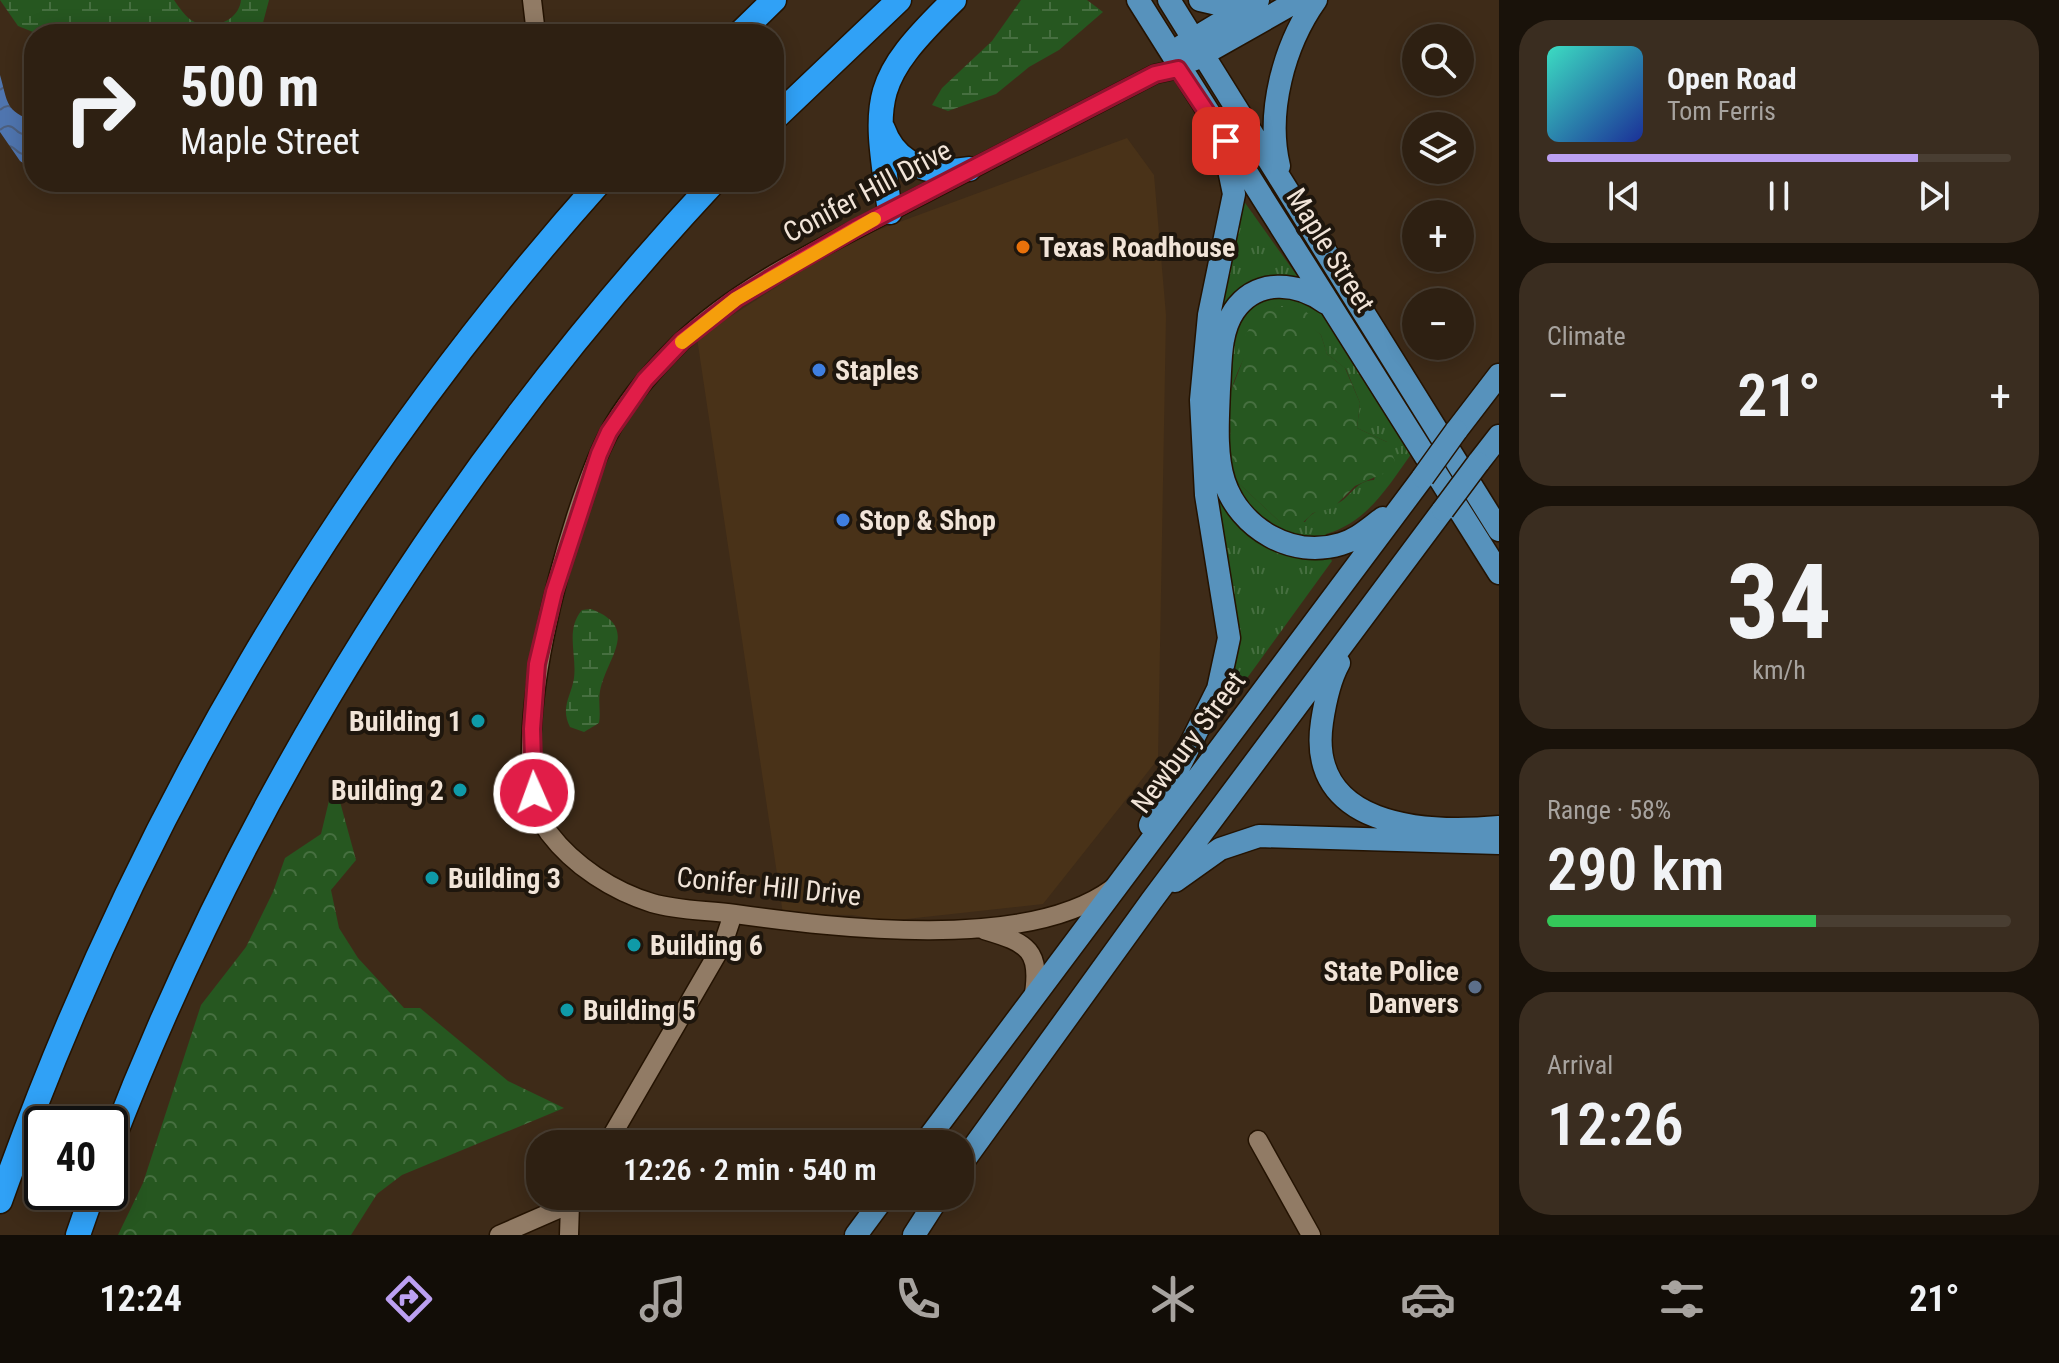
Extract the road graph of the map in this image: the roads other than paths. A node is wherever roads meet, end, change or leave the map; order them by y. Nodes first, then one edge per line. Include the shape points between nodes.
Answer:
1 (532, 0) edge
2 (774, 0) edge
3 (899, 0) edge
4 (954, 0) edge
5 (1138, 0) edge
6 (1169, 0) edge
7 (1200, 0) edge
8 (1235, 0) edge
9 (1258, 0) edge
10 (1299, 0) edge
11 (1316, 0) edge
12 (535, 24) edge
13 (749, 24) edge
14 (1199, 46) junction
15 (1174, 61) junction
16 (784, 109) edge
17 (1210, 117) junction
18 (881, 121) junction
19 (969, 169) junction
20 (1287, 186) junction
21 (592, 192) edge
22 (705, 192) edge
23 (890, 212) junction
24 (1336, 314) junction
25 (1499, 375) edge
26 (1499, 436) edge
27 (1401, 507) junction
28 (1499, 530) edge
29 (1499, 573) edge
30 (1363, 617) junction
31 (1499, 827) edge
32 (1499, 843) edge
33 (1120, 882) junction
34 (1152, 900) junction
35 (733, 914) junction
36 (977, 928) junction
37 (1033, 999) junction
38 (127, 1106) edge
39 (615, 1130) edge
40 (935, 1130) edge
41 (1258, 1140) dead end
42 (974, 1147) edge
43 (0, 1201) edge
44 (87, 1210) edge
45 (552, 1210) edge
46 (572, 1210) edge
47 (875, 1210) edge
48 (930, 1210) edge
49 (78, 1235) edge
50 (499, 1235) edge
51 (569, 1235) edge
52 (856, 1235) edge
53 (914, 1235) edge
54 (1311, 1235) edge

1 - 12 street
2 - 13 highway
3 - 16 highway
4 - 18 highway via 895,63 882,93
5 - 15 main road, Maple Street
6 - 14 main road, Maple Street
7 - 8 main road
9 - 14 main road
10 - 14 main road
11 - 20 main road via 1298,31 1277,99 1275,144
14 - 15 main road
14 - 20 main road, Maple Street
15 - 17 main road, Maple Street
15 - 19 street, Conifer Hill Drive
17 - 24 main road, Maple Street
17 - 33 main road via 1234,194 1209,315 1201,400 1206,495 1229,638 1226,664 1208,714
18 - 19 highway via 892,148 915,165 933,172
18 - 23 highway
19 - 23 street, Conifer Hill Drive
20 - 28 main road, Maple Street
21 - 43 highway via 414,413 258,649 184,780 112,925
22 - 38 highway via 515,420 357,649 230,878
23 - 35 street, Conifer Hill Drive via 736,299 682,341 645,380 599,454 554,592 537,664 534,793 545,829 586,870 632,896 692,911
24 - 27 main road via 1309,292 1281,286 1255,292 1233,312 1220,370 1223,477 1249,522 1296,545 1327,547 1348,541
24 - 29 main road, Maple Street
25 - 27 main road, Newbury Street, bridge
26 - 30 main road, bridge
27 - 33 main road, Newbury Street
30 - 31 main road via 1332,674 1324,709 1320,736 1335,789 1347,804 1392,822
30 - 34 main road
32 - 34 main road via 1259,836 1220,849
33 - 36 street, Conifer Hill Drive via 1072,910
33 - 37 main road, Newbury Street
34 - 42 main road
35 - 36 street, Conifer Hill Drive via 897,929
35 - 39 street via 723,944
36 - 37 street, Conifer Hill Drive via 1007,937 1034,954
37 - 40 main road, Newbury Street
41 - 54 street
44 - 49 highway
45 - 50 street
46 - 51 street
47 - 52 main road
48 - 53 main road

